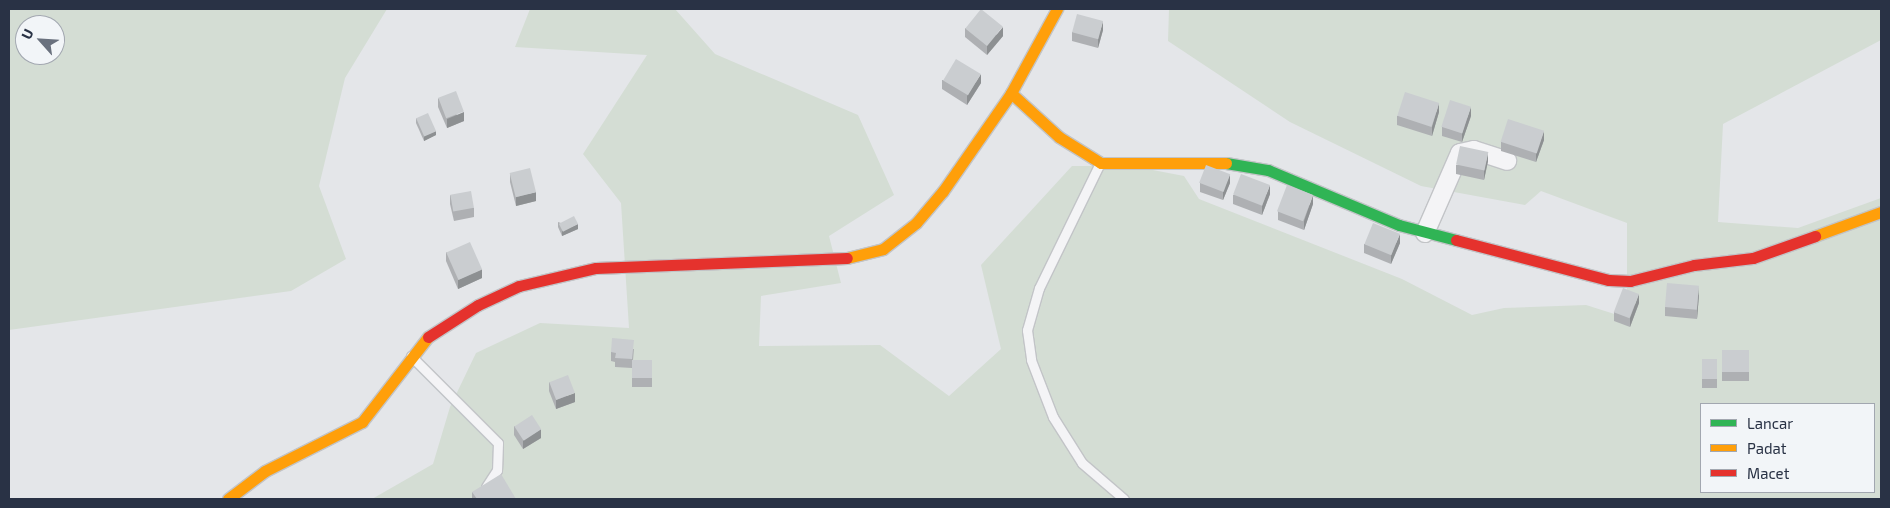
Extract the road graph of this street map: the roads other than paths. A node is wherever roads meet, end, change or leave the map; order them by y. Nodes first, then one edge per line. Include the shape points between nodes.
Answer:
1 (1057, 9) edge
2 (1011, 94) junction
3 (1507, 160) dead end
4 (1100, 163) junction
5 (1881, 212) edge
6 (1425, 233) junction
7 (410, 355) junction
8 (479, 492) edge
9 (228, 499) edge
10 (1124, 499) edge

1 - 2 street
2 - 4 street via 1059,137
2 - 7 street via 943,191 916,223 883,249 860,258 640,264 560,274 478,304 442,326
3 - 6 street via 1474,150 1460,153
4 - 6 street via 1217,161 1268,170
4 - 10 lane via 1039,288 1027,330 1031,360 1053,417 1082,463
5 - 6 street via 1753,258 1694,265 1630,281 1587,275
7 - 8 lane via 498,443 497,470
7 - 9 street via 362,422 265,471

